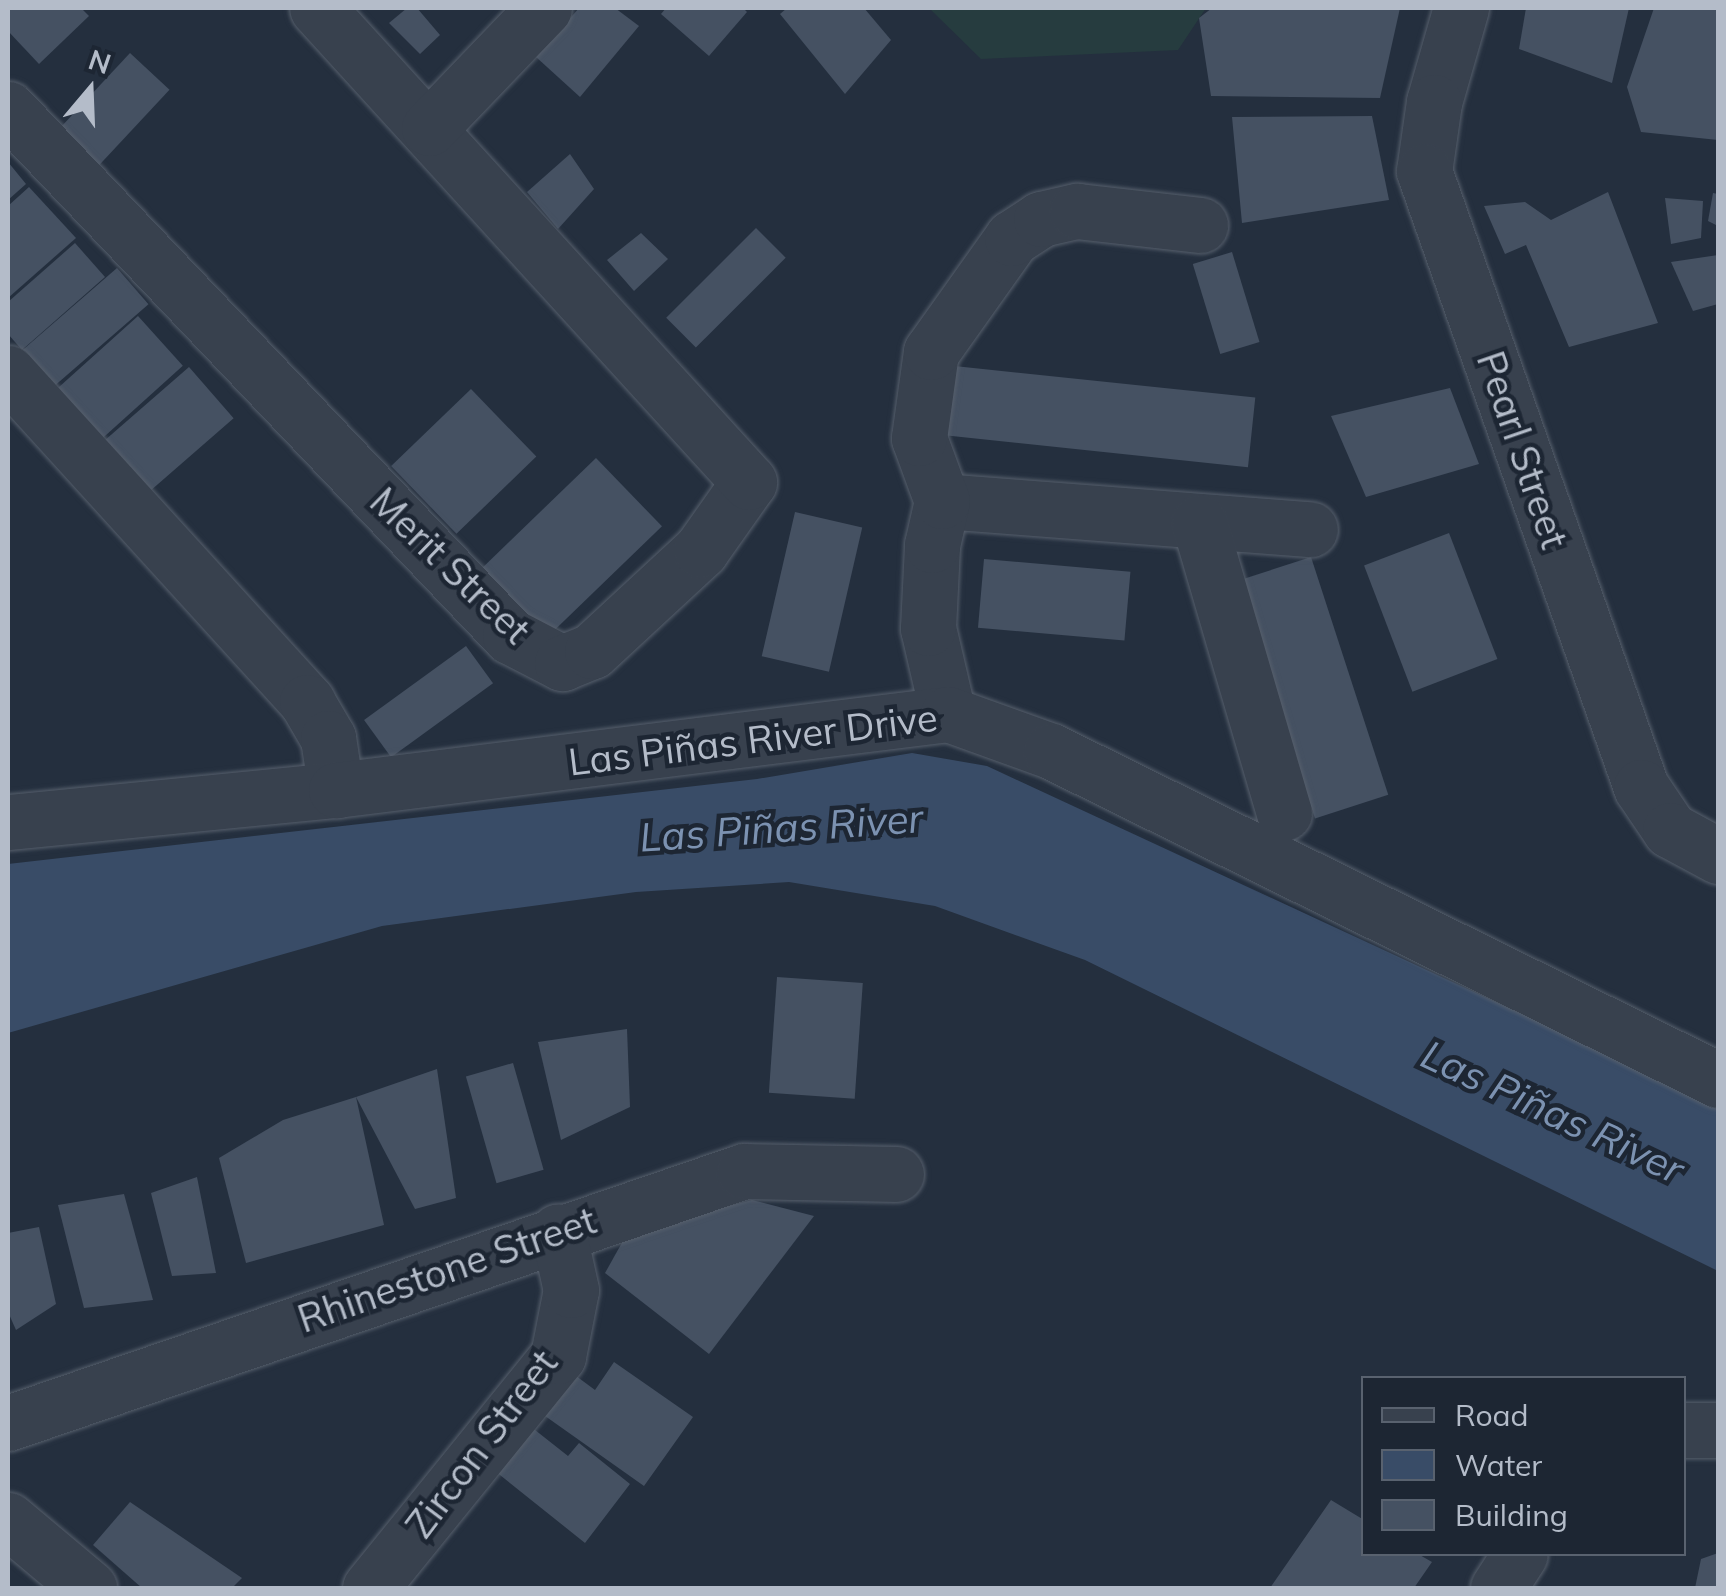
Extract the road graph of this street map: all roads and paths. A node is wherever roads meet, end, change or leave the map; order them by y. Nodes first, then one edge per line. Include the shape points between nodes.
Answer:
1 (544, 8) edge
2 (1461, 8) edge
3 (333, 13) edge
4 (8, 109) edge
5 (429, 128) junction
6 (1200, 226) dead end
7 (8, 373) edge
8 (942, 501) junction
9 (1199, 522) junction
10 (1310, 529) dead end
11 (948, 714) junction
12 (336, 790) junction
13 (1284, 814) dead end
14 (8, 822) edge
15 (1718, 856) edge
16 (1718, 1080) edge
17 (896, 1174) dead end
18 (558, 1231) junction
19 (8, 1423) edge
20 (1686, 1430) edge
21 (1718, 1430) edge
22 (8, 1520) edge
23 (1519, 1556) edge
24 (89, 1588) edge
25 (370, 1588) edge
26 (1498, 1588) edge

1 - 5 street
2 - 15 street, Pearl Street via 1434,102 1424,171 1641,787 1670,830
3 - 5 street, Merit Street
4 - 5 street, Merit Street via 510,636 562,664 592,651 702,550 749,482
6 - 8 street via 1077,211 1041,219 1012,238 931,352 919,438
7 - 12 street via 308,702 328,738
8 - 9 street
8 - 11 street via 932,545 928,628
9 - 10 street
9 - 13 street
11 - 12 street, Las Piñas River Drive
11 - 16 street, Las Piñas River Drive via 1051,751
12 - 14 street, Las Piñas River Drive
17 - 18 street, Rhinestone Street via 744,1171
18 - 19 street, Rhinestone Street
18 - 25 street, Zircon Street via 571,1290 558,1356
20 - 21 street
22 - 24 street
23 - 26 street

